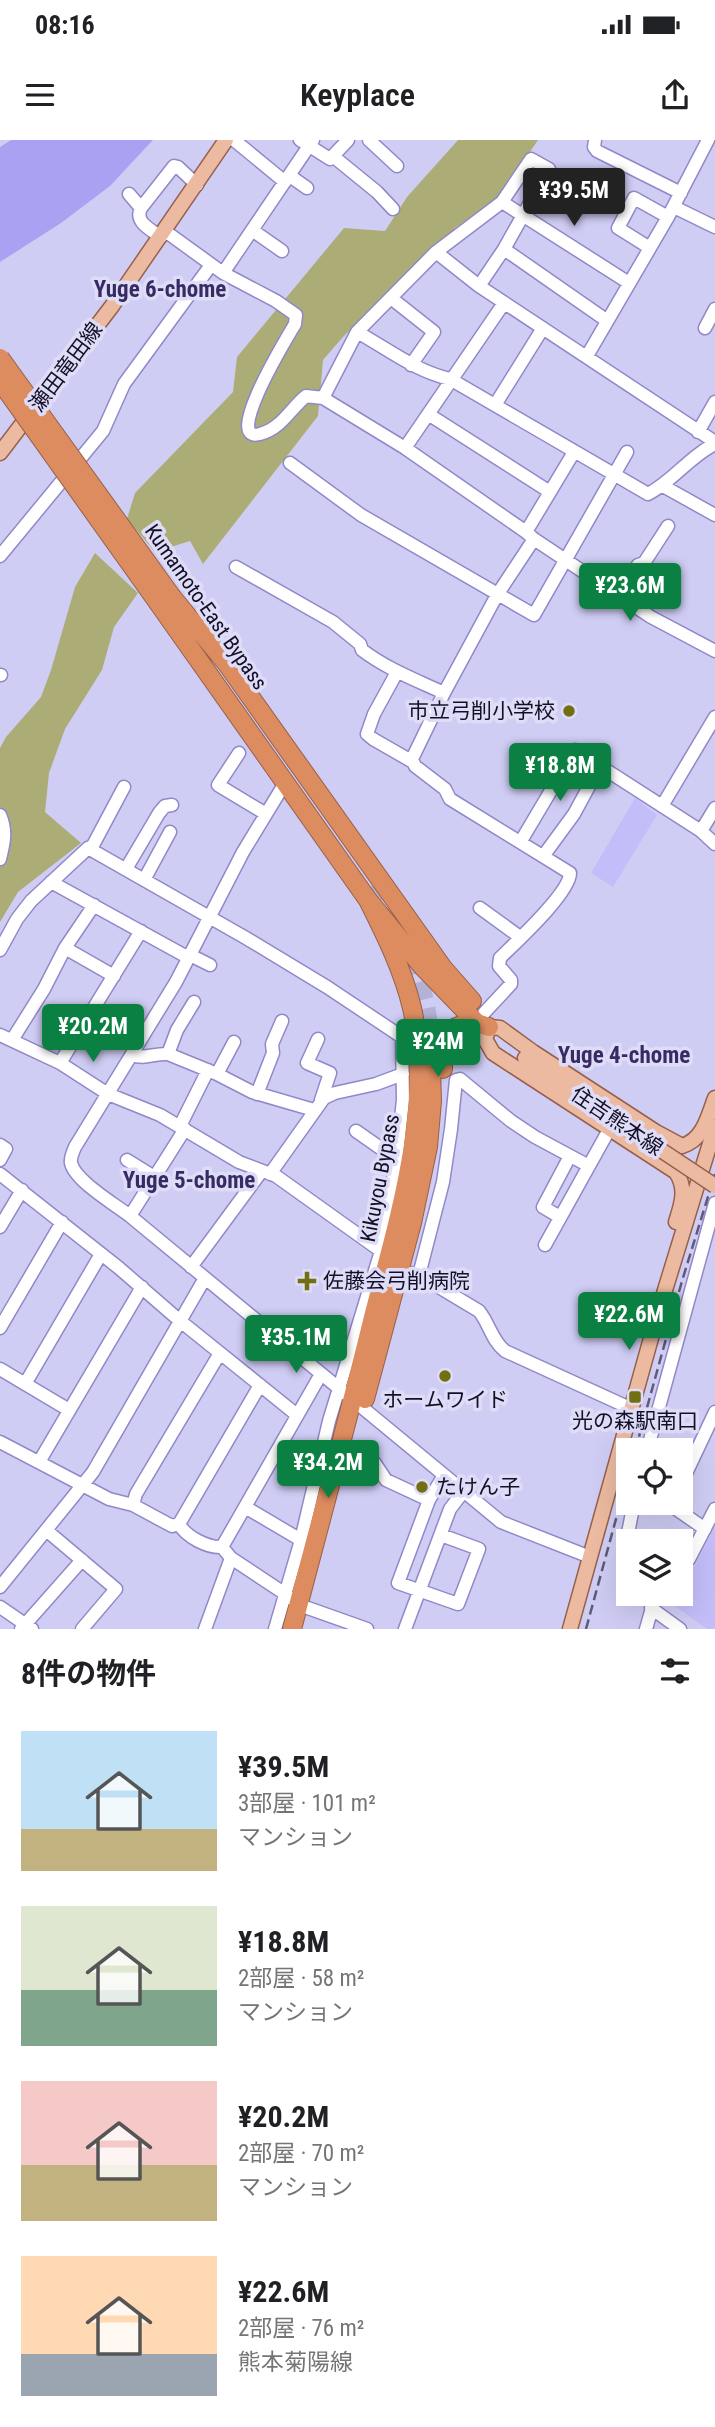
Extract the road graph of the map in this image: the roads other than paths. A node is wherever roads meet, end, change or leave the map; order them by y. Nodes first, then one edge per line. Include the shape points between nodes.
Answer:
1 (226, 140) edge
2 (234, 140) edge
3 (348, 140) edge
4 (369, 140) edge
5 (595, 140) edge
6 (708, 140) edge
7 (307, 142) edge
8 (334, 157) junction
9 (397, 166) dead end
10 (288, 179) junction
11 (197, 185) junction
12 (307, 188) dead end
13 (681, 193) junction
14 (129, 194) dead end
15 (502, 202) junction
16 (141, 208) junction
17 (393, 209) dead end
18 (671, 212) junction
19 (524, 216) junction
20 (715, 227) edge
21 (253, 230) junction
22 (163, 234) junction
23 (650, 248) junction
24 (504, 249) junction
25 (282, 251) dead end
26 (436, 252) junction
27 (211, 265) junction
28 (223, 273) junction
29 (629, 283) junction
30 (479, 286) junction
31 (391, 298) junction
32 (504, 303) junction
33 (715, 309) edge
34 (606, 320) junction
35 (543, 328) junction
36 (705, 328) dead end
37 (357, 332) junction
38 (587, 356) junction
39 (0, 358) edge
40 (411, 365) junction
41 (450, 379) junction
42 (0, 381) edge
43 (323, 398) junction
44 (715, 402) edge
45 (495, 405) junction
46 (428, 414) junction
47 (698, 432) junction
48 (715, 444) edge
49 (405, 448) junction
50 (574, 452) junction
51 (626, 452) dead end
52 (0, 453) edge
53 (290, 463) dead end
54 (613, 474) junction
55 (663, 486) junction
56 (550, 492) junction
57 (715, 515) edge
58 (668, 526) dead end
59 (530, 536) junction
60 (0, 556) edge
61 (566, 561) junction
62 (236, 567) dead end
63 (497, 594) junction
64 (619, 596) junction
65 (165, 600) junction
66 (715, 651) edge
67 (397, 672) junction
68 (444, 693) junction
69 (715, 717) edge
70 (239, 752) dead end
71 (413, 762) junction
72 (600, 766) junction
73 (285, 783) junction
74 (124, 787) dead end
75 (172, 805) dead end
76 (662, 806) junction
77 (715, 808) edge
78 (266, 814) junction
79 (0, 815) edge
80 (2, 831) edge
81 (701, 831) junction
82 (170, 832) dead end
83 (521, 841) junction
84 (715, 844) edge
85 (91, 849) junction
86 (544, 855) junction
87 (0, 859) edge
88 (126, 869) junction
89 (144, 880) junction
90 (51, 882) junction
91 (372, 890) junction
92 (94, 905) junction
93 (480, 908) dead end
94 (209, 918) junction
95 (142, 931) junction
96 (520, 937) junction
97 (65, 948) junction
98 (0, 950) edge
99 (411, 952) junction
100 (433, 954) junction
101 (190, 956) junction
102 (210, 965) dead end
103 (114, 976) junction
104 (402, 979) junction
105 (194, 1002) dead end
106 (282, 1021) dead end
107 (483, 1021) junction
108 (430, 1036) tunnel mouth
109 (6, 1037) edge
110 (318, 1039) dead end
111 (234, 1042) dead end
112 (167, 1054) junction
113 (132, 1055) junction
114 (60, 1063) junction
115 (213, 1072) junction
116 (403, 1074) junction
117 (108, 1094) junction
118 (257, 1094) junction
119 (715, 1098) edge
120 (317, 1105) junction
121 (715, 1127) edge
122 (182, 1128) junction
123 (610, 1128) junction
124 (356, 1131) dead end
125 (0, 1145) edge
126 (570, 1156) junction
127 (396, 1159) junction
128 (0, 1160) edge
129 (127, 1160) dead end
130 (589, 1166) junction
131 (265, 1173) junction
132 (0, 1174) edge
133 (156, 1178) junction
134 (715, 1185) edge
135 (22, 1190) junction
136 (715, 1202) edge
137 (130, 1216) junction
138 (560, 1217) junction
139 (687, 1219) junction
140 (62, 1222) junction
141 (709, 1225) junction
142 (0, 1227) edge
143 (545, 1245) dead end
144 (381, 1251) junction
145 (101, 1254) junction
146 (191, 1267) junction
147 (413, 1274) junction
148 (205, 1278) junction
149 (142, 1287) junction
150 (658, 1313) junction
151 (179, 1320) junction
152 (0, 1328) edge
153 (379, 1347) junction
154 (219, 1353) junction
155 (0, 1369) edge
156 (321, 1374) junction
157 (25, 1384) junction
158 (260, 1385) junction
159 (352, 1401) junction
160 (632, 1409) junction
161 (69, 1410) junction
162 (715, 1412) edge
163 (297, 1415) junction
164 (651, 1438) edge
165 (0, 1443) edge
166 (693, 1459) edge
167 (39, 1462) junction
168 (374, 1462) dead end
169 (444, 1475) junction
170 (82, 1486) junction
171 (463, 1492) junction
172 (429, 1500) junction
173 (133, 1505) junction
174 (245, 1507) junction
175 (715, 1509) edge
176 (686, 1515) edge
177 (178, 1524) junction
178 (705, 1529) junction
179 (46, 1530) junction
180 (441, 1535) junction
181 (302, 1540) junction
182 (222, 1547) junction
183 (693, 1553) edge
184 (590, 1557) junction
185 (231, 1558) junction
186 (82, 1560) junction
187 (0, 1587) edge
188 (421, 1592) junction
189 (297, 1602) junction
190 (0, 1607) edge
191 (651, 1608) joint
192 (26, 1627) edge
193 (82, 1629) edge
194 (205, 1629) edge
195 (275, 1629) edge
196 (292, 1629) edge
197 (304, 1629) edge
198 (365, 1629) edge
199 (405, 1629) edge
200 (570, 1629) edge
201 (646, 1629) edge
202 (680, 1629) edge

1 - 11 main road, 瀬田竜田線
2 - 10 street
3 - 8 street
4 - 9 street
5 - 13 street via 597,151
6 - 13 street
7 - 8 street
7 - 10 street
8 - 17 street
10 - 12 street
10 - 21 street
11 - 16 street via 174,166
11 - 22 main road, 瀬田竜田線
13 - 18 street
14 - 16 street
15 - 19 street
15 - 19 street via 531,159 549,169
15 - 26 street
16 - 22 street via 139,220
18 - 20 street
18 - 23 street
18 - 23 street via 634,198 618,228
19 - 24 street
19 - 29 street
21 - 25 street
21 - 28 street
22 - 27 street
22 - 52 main road, 瀬田竜田線
23 - 29 street
24 - 30 street
24 - 34 street
26 - 30 street
26 - 31 street
27 - 28 street
27 - 60 street via 124,384 103,431
28 - 43 street via 296,315 262,383 248,420 249,430 260,434 273,427 306,396
29 - 34 street
30 - 32 street
31 - 37 street
31 - 40 street via 434,332
32 - 35 street
32 - 41 street
33 - 36 street
34 - 38 street
35 - 38 street
35 - 45 street
37 - 40 street
37 - 43 street
38 - 47 street
39 - 65 highway, Kumamoto-East Bypass, bridge
40 - 41 street
41 - 45 street
41 - 46 street
42 - 65 highway, Kumamoto-East Bypass, bridge
43 - 49 street
44 - 47 street
45 - 50 street
46 - 49 street
46 - 56 street
47 - 48 street
48 - 55 street
49 - 59 street
50 - 54 street
50 - 56 street
51 - 54 street
53 - 63 street via 361,515
54 - 55 street via 648,494
54 - 61 street
55 - 57 street
56 - 59 street
58 - 64 street
59 - 61 street
59 - 63 street
61 - 63 street via 534,615
61 - 64 street
62 - 67 street via 333,622 364,652
63 - 68 street
64 - 66 street
65 - 73 highway, Kumamoto-East Bypass
65 - 91 highway via 227,664
67 - 68 street
67 - 71 street via 367,734
68 - 71 street
69 - 76 street
70 - 78 street via 218,785
71 - 83 street via 443,787 450,799
72 - 76 street
72 - 83 street via 575,750
72 - 86 street
73 - 78 street
73 - 91 highway, Kumamoto-East Bypass
74 - 85 street
75 - 88 street via 159,813
76 - 81 street
77 - 81 street
78 - 94 street
79 - 80 street
80 - 87 street via 5,843
81 - 84 street
82 - 89 street
83 - 86 street
85 - 88 street
85 - 90 street
86 - 96 street via 571,876
88 - 89 street
89 - 94 street
90 - 92 street
90 - 98 street via 17,919
91 - 99 highway
91 - 100 highway
91 - 104 highway, Kikuyou Bypass
92 - 95 street
92 - 97 street
93 - 96 street
94 - 101 street
94 - 116 street via 402,1037
95 - 101 street
95 - 103 street
96 - 107 street via 498,963 511,984
97 - 103 street
97 - 109 street via 44,989
99 - 100 highway
99 - 104 highway
99 - 107 highway
100 - 107 highway
101 - 102 street
101 - 113 street
103 - 114 street
104 - 159 highway, Kikuyou Bypass via 412,1008 417,1055 414,1142
105 - 112 street
106 - 118 street
107 - 119 main road via 682,1146 693,1143 702,1131
107 - 123 main road via 485,1040 493,1053
107 - 134 main road, 住吉熊本線, bridge via 596,1108
107 - 147 highway via 458,1025 443,1041 443,1099 434,1170
108 - 153 highway, Kikuyou Bypass via 428,1147
109 - 114 street
110 - 120 street via 307,1063 330,1073
111 - 115 street
112 - 113 street
112 - 115 street
113 - 117 street
114 - 117 street
115 - 118 street
115 - 122 street
116 - 120 street via 335,1093
116 - 127 street
117 - 122 street
117 - 137 street via 75,1147 71,1163 83,1180
118 - 120 street
120 - 131 street
121 - 139 main road
122 - 131 street
122 - 133 street
123 - 130 street
123 - 150 main road via 681,1180 684,1192
124 - 127 street
125 - 128 street via 6,1149
126 - 130 street
126 - 138 street via 543,1206
126 - 147 street via 535,1138 456,1080 443,1182
127 - 144 street
129 - 133 street
130 - 138 street
131 - 144 street via 285,1181
131 - 146 street
132 - 135 street
133 - 137 street
135 - 140 street
135 - 142 street
136 - 141 street
137 - 146 street
138 - 143 street
139 - 141 street
139 - 150 main road
140 - 145 street
140 - 152 street
141 - 164 street
144 - 159 street
145 - 149 street
145 - 157 street
146 - 148 street
147 - 153 highway
147 - 160 street via 479,1311 505,1351
148 - 151 street
148 - 156 street
149 - 151 street
149 - 161 street
150 - 160 main road
151 - 154 street
151 - 170 street
153 - 159 highway, Kikuyou Bypass
154 - 158 street
154 - 173 street
155 - 157 street
156 - 159 street
156 - 163 street
157 - 161 street
158 - 163 street
158 - 177 street
159 - 169 street
159 - 181 street via 329,1421
159 - 189 highway, Kikuyou Bypass
160 - 184 main road
161 - 167 street
162 - 166 street
163 - 174 street
165 - 167 street
167 - 170 street
168 - 172 street via 386,1480
169 - 171 street
169 - 172 street
170 - 173 street
170 - 179 street
171 - 180 street via 450,1509
171 - 184 street via 501,1522
172 - 188 street via 398,1583
173 - 177 street via 172,1526
174 - 181 street
174 - 182 street
175 - 178 street
176 - 178 street
177 - 182 street via 213,1548
178 - 183 street
179 - 186 street
179 - 187 street
180 - 188 street
180 - 188 street via 479,1549 458,1604
181 - 189 street
182 - 185 street
184 - 200 main road
185 - 189 street
185 - 194 street
186 - 192 street
186 - 193 street via 116,1589
188 - 199 street
189 - 195 street
189 - 196 highway, Kikuyou Bypass
189 - 197 highway, Kikuyou Bypass
189 - 198 street
190 - 192 street
191 - 201 street
191 - 202 street

